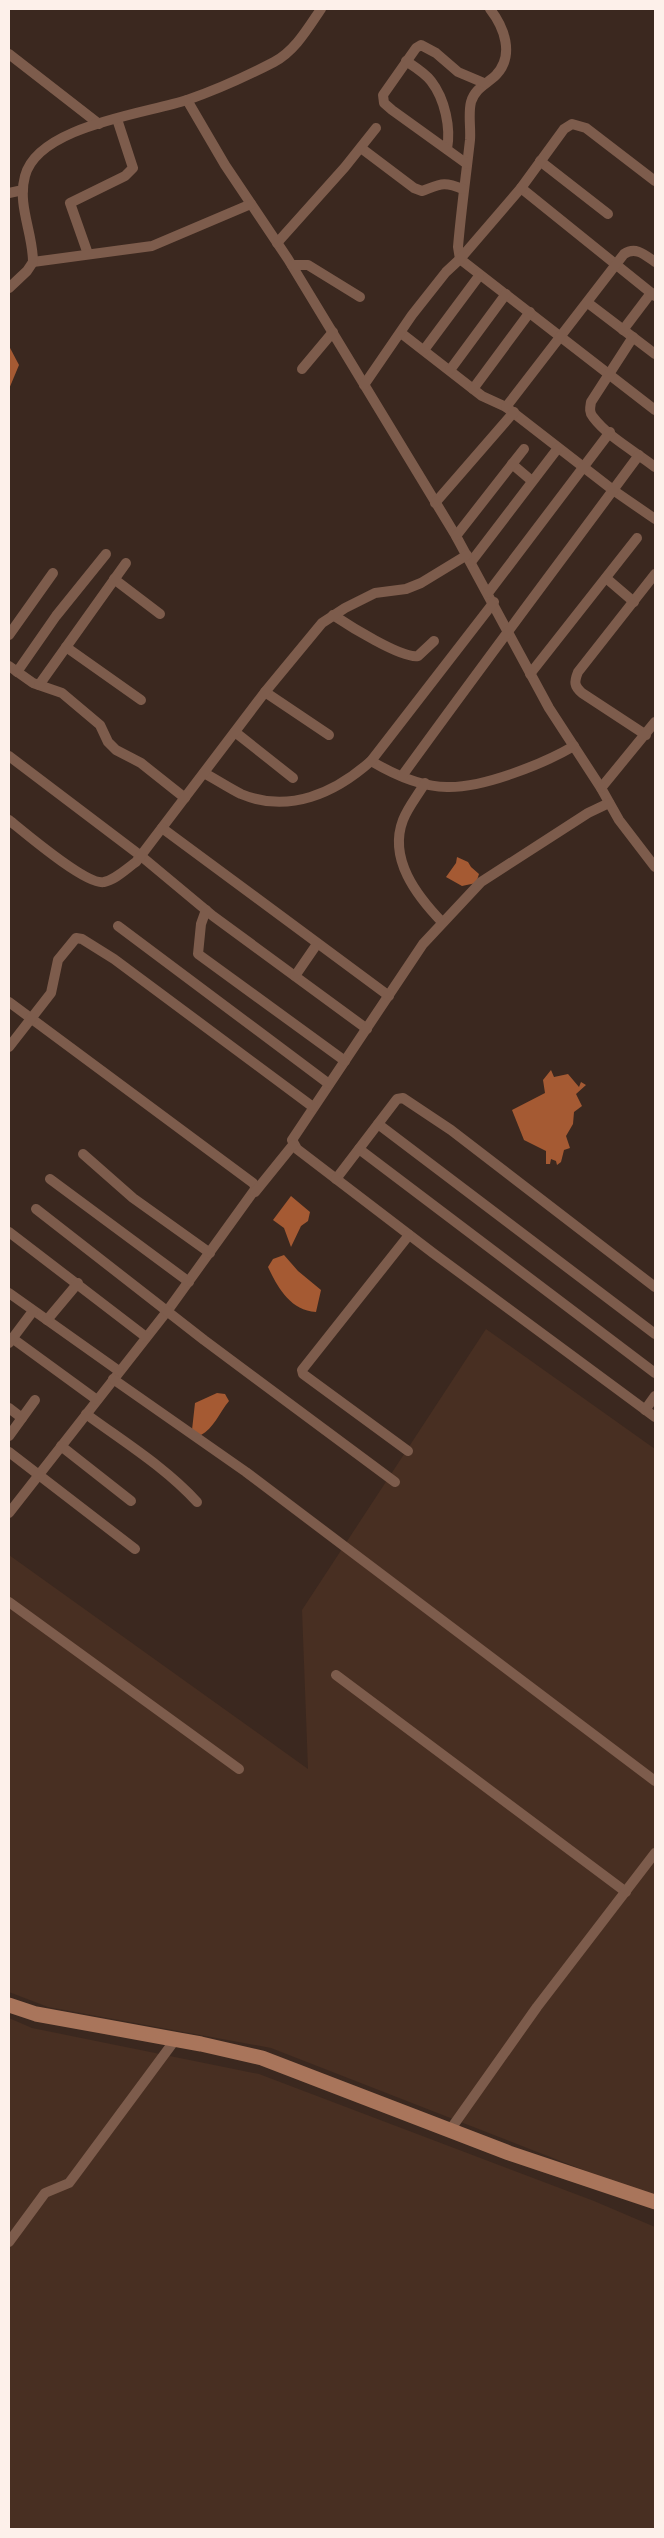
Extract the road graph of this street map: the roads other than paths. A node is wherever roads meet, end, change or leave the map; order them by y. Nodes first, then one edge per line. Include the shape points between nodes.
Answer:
1 (321, 9) edge
2 (490, 9) edge
3 (9, 54) edge
4 (406, 61) junction
5 (484, 83) junction
6 (187, 100) junction
7 (117, 119) junction
8 (99, 124) junction
9 (376, 128) dead end
10 (361, 148) junction
11 (447, 149) junction
12 (540, 161) junction
13 (467, 164) junction
14 (655, 181) edge
15 (521, 188) junction
16 (463, 189) junction
17 (23, 190) junction
18 (9, 192) edge
19 (250, 204) junction
20 (608, 214) dead end
21 (277, 243) junction
22 (88, 254) junction
23 (460, 260) junction
24 (33, 262) junction
25 (655, 262) edge
26 (616, 264) junction
27 (292, 265) junction
28 (479, 276) junction
29 (9, 288) edge
30 (506, 294) junction
31 (653, 294) edge
32 (360, 297) dead end
33 (588, 303) junction
34 (530, 312) junction
35 (623, 330) junction
36 (333, 332) junction
37 (401, 333) junction
38 (633, 337) junction
39 (561, 338) junction
40 (424, 350) junction
41 (655, 354) edge
42 (302, 369) dead end
43 (450, 370) junction
44 (608, 374) junction
45 (364, 386) junction
46 (473, 388) junction
47 (510, 410) junction
48 (655, 410) edge
49 (610, 432) junction
50 (558, 448) junction
51 (524, 449) dead end
52 (639, 455) junction
53 (512, 464) junction
54 (655, 467) edge
55 (584, 468) junction
56 (532, 481) junction
57 (613, 490) junction
58 (435, 503) junction
59 (655, 519) edge
60 (456, 536) junction
61 (637, 538) dead end
62 (106, 554) dead end
63 (469, 559) junction
64 (126, 563) dead end
65 (53, 573) dead end
66 (655, 574) edge
67 (606, 578) junction
68 (114, 579) junction
69 (488, 592) junction
70 (494, 602) junction
71 (634, 602) junction
72 (160, 614) dead end
73 (333, 614) junction
74 (507, 629) junction
75 (9, 635) edge
76 (434, 641) dead end
77 (66, 647) junction
78 (13, 669) edge
79 (530, 674) junction
80 (39, 685) junction
81 (265, 692) junction
82 (141, 700) dead end
83 (652, 730) edge
84 (235, 732) junction
85 (329, 735) dead end
86 (574, 746) junction
87 (9, 756) edge
88 (371, 761) junction
89 (204, 773) junction
90 (402, 776) junction
91 (293, 778) dead end
92 (424, 783) junction
93 (601, 788) junction
94 (185, 798) junction
95 (609, 802) junction
96 (9, 820) edge
97 (162, 828) junction
98 (141, 856) junction
99 (655, 867) edge
100 (206, 910) junction
101 (442, 922) junction
102 (118, 926) dead end
103 (317, 944) junction
104 (295, 976) junction
105 (389, 996) junction
106 (9, 1002) edge
107 (31, 1020) junction
108 (367, 1029) junction
109 (9, 1047) edge
110 (345, 1061) junction
111 (329, 1084) junction
112 (313, 1107) junction
113 (378, 1124) junction
114 (293, 1145) junction
115 (359, 1149) junction
116 (83, 1154) dead end
117 (50, 1179) dead end
118 (336, 1179) junction
119 (255, 1192) junction
120 (36, 1209) dead end
121 (9, 1232) edge
122 (409, 1235) junction
123 (210, 1253) junction
124 (189, 1282) junction
125 (78, 1283) junction
126 (655, 1287) edge
127 (9, 1294) edge
128 (168, 1310) junction
129 (33, 1311) junction
130 (47, 1320) junction
131 (655, 1334) edge
132 (146, 1337) junction
133 (10, 1341) edge
134 (655, 1373) edge
135 (116, 1375) junction
136 (655, 1396) edge
137 (35, 1400) dead end
138 (97, 1400) junction
139 (9, 1408) edge
140 (645, 1410) junction
141 (86, 1414) junction
142 (655, 1417) edge
143 (22, 1418) junction
144 (9, 1436) edge
145 (61, 1446) junction
146 (408, 1451) dead end
147 (9, 1452) edge
148 (39, 1475) junction
149 (395, 1482) dead end
150 (131, 1501) dead end
151 (12, 1502) edge
152 (197, 1502) dead end
153 (9, 1513) edge
154 (136, 1549) dead end
155 (9, 1602) edge
156 (336, 1675) dead end
157 (239, 1769) dead end
158 (655, 1780) edge
159 (655, 1853) edge
160 (626, 1892) junction
161 (9, 2005) edge
162 (175, 2040) junction
163 (450, 2130) junction
164 (655, 2202) edge
165 (9, 2242) edge

1 - 6 street via 289,52 274,62
2 - 5 street via 506,38 501,69
3 - 8 street
4 - 5 street via 420,45 426,46 458,72
4 - 11 street via 427,76 435,87 447,122
4 - 11 street via 383,95 383,100
5 - 13 street via 470,103
6 - 7 street
6 - 19 street
7 - 8 street
7 - 22 street via 134,168 125,176 70,202
8 - 17 street via 55,142 36,155 25,176
9 - 10 street
10 - 16 street via 414,188 422,191 440,183 449,183
10 - 21 street
11 - 13 street
12 - 14 street via 564,129 572,124 586,128
12 - 15 street
12 - 20 street
13 - 16 street
15 - 23 street
15 - 26 street
16 - 23 street via 458,247
17 - 18 street
17 - 24 street
19 - 21 street
19 - 22 street via 152,246
21 - 27 street
22 - 24 street
23 - 28 street
23 - 37 street via 446,272
24 - 29 street
25 - 26 street via 630,250
26 - 31 street
26 - 33 street
27 - 32 street via 308,265
27 - 36 street
28 - 30 street
28 - 40 street
30 - 34 street
30 - 43 street
31 - 35 street
33 - 35 street
33 - 39 street
34 - 39 street
34 - 46 street
35 - 38 street
36 - 42 street
36 - 45 street
37 - 40 street
37 - 45 street
38 - 41 street
38 - 44 street
39 - 44 street
39 - 47 street
40 - 43 street
43 - 46 street
44 - 48 street
44 - 49 street via 591,402 590,410
45 - 58 street
46 - 47 street
47 - 50 street
47 - 58 street
49 - 52 street
49 - 55 street
50 - 55 street
50 - 56 street
51 - 53 street
52 - 54 street
52 - 57 street
53 - 56 street
53 - 60 street
55 - 57 street
55 - 69 street
56 - 63 street
57 - 59 street
57 - 74 street
58 - 60 street
60 - 63 street
61 - 67 street
62 - 78 street
63 - 69 street
63 - 73 street via 406,590 375,593
64 - 68 street
65 - 75 street
66 - 71 street
67 - 71 street
67 - 79 street
68 - 72 street
68 - 77 street
69 - 70 street
70 - 74 street
70 - 88 street
71 - 83 street via 574,681 582,693
73 - 76 street via 356,630 411,657 418,656
73 - 81 street
74 - 79 street
74 - 90 street
77 - 80 street
77 - 82 street
78 - 80 street
79 - 86 street
80 - 94 street via 62,693 100,725 116,750 141,763
81 - 84 street
81 - 85 street
83 - 93 street
84 - 89 street
84 - 91 street
86 - 92 street via 539,765 505,776 446,788
86 - 93 street
87 - 98 street
88 - 89 street via 349,779 300,802 262,800 242,794
88 - 90 street
89 - 94 street
90 - 92 street
92 - 101 street via 404,819 399,838 409,881
93 - 95 street
94 - 97 street
95 - 99 street via 627,832
95 - 101 street via 486,878
96 - 98 street via 92,882 110,880
97 - 98 street
97 - 103 street
98 - 100 street
100 - 104 street
100 - 110 street via 198,954
101 - 105 street via 423,944
102 - 111 street
103 - 104 street
103 - 105 street
104 - 108 street
105 - 108 street
106 - 107 street
107 - 109 street
107 - 112 street via 54,987 58,960 76,938 82,938
107 - 119 street via 253,1183
108 - 110 street
110 - 111 street
111 - 112 street
112 - 114 street via 294,1135
113 - 115 street
113 - 126 street via 397,1099 408,1100
113 - 131 street
114 - 118 street
114 - 119 street
115 - 118 street
115 - 134 street
116 - 123 street via 133,1198
117 - 124 street
118 - 122 street
119 - 123 street
120 - 128 street
121 - 125 street
122 - 140 street
122 - 146 street via 302,1370 303,1374
123 - 124 street
124 - 128 street
125 - 130 street
125 - 132 street
127 - 129 street
128 - 132 street
128 - 149 street
129 - 130 street
129 - 133 street
130 - 135 street
132 - 135 street
133 - 138 street
135 - 138 street
135 - 158 street via 200,1442 246,1472
136 - 140 street
137 - 143 street
138 - 141 street
139 - 143 street
140 - 142 street
141 - 145 street
141 - 152 street via 155,1464
143 - 144 street
145 - 148 street
145 - 150 street
147 - 148 street
148 - 151 street
148 - 154 street
151 - 153 street
155 - 157 street
156 - 160 street
159 - 160 street
160 - 163 street via 536,2007
161 - 162 street via 36,2014
162 - 163 street via 262,2058
162 - 165 street via 75,2175 69,2182 45,2193
163 - 164 street

